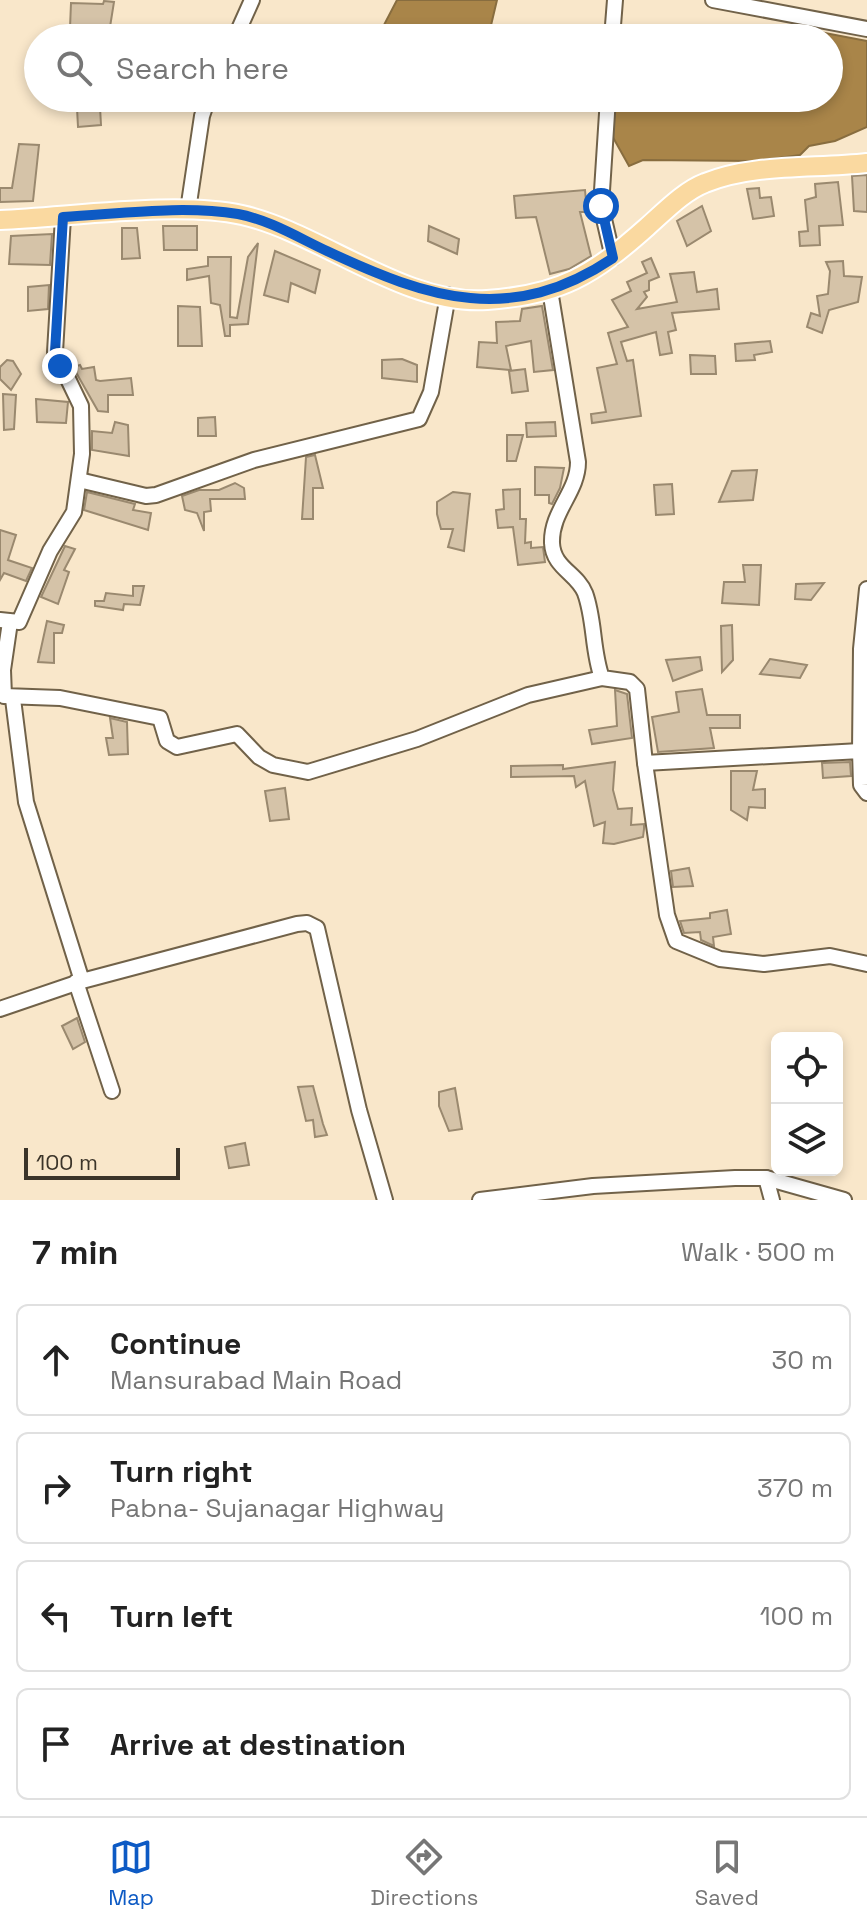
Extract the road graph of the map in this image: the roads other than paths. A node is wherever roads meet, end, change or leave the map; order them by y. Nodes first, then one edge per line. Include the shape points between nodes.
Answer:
1 (252, 0) edge
2 (615, 0) edge
3 (713, 0) edge
4 (241, 24) edge
5 (613, 24) edge
6 (840, 24) edge
7 (843, 24) edge
8 (867, 29) edge
9 (203, 112) edge
10 (607, 112) edge
11 (867, 163) edge
12 (188, 210) junction
13 (63, 217) junction
14 (0, 220) edge
15 (613, 258) junction
16 (550, 290) junction
17 (448, 295) junction
18 (79, 480) junction
19 (867, 589) edge
20 (5, 621) edge
21 (602, 678) junction
22 (13, 699) junction
23 (860, 751) junction
24 (645, 763) junction
25 (867, 793) edge
26 (867, 964) edge
27 (79, 982) junction
28 (0, 1009) edge
29 (112, 1091) dead end
30 (766, 1178) junction
31 (385, 1200) edge
32 (480, 1200) edge
33 (772, 1200) edge
34 (844, 1200) edge

1 - 4 street
2 - 5 street
3 - 6 street
7 - 8 street
9 - 12 street
10 - 15 street via 601,206
11 - 15 main road via 731,175 702,184
12 - 13 main road
12 - 17 main road via 265,221 352,263
13 - 14 main road
13 - 18 street via 55,352 81,406
15 - 16 main road via 582,279
16 - 17 main road via 482,301
16 - 21 street via 578,462 578,479 556,516 552,544 563,570 586,596
17 - 18 street via 431,392 419,419 254,460 156,495
18 - 20 street via 74,512 50,551 19,622
19 - 23 street
20 - 22 street via 2,693
21 - 22 street via 528,695 417,739 308,772 273,765 237,734 177,747 167,741 160,718 60,698
21 - 24 street via 630,682 637,689
22 - 27 street via 26,802
23 - 24 street
23 - 25 street via 861,785
24 - 26 street via 667,915 676,941 735,961 764,964 830,956
27 - 28 street
27 - 29 street
27 - 31 street via 297,924 317,928
30 - 32 street via 593,1186
30 - 33 street
30 - 34 street

